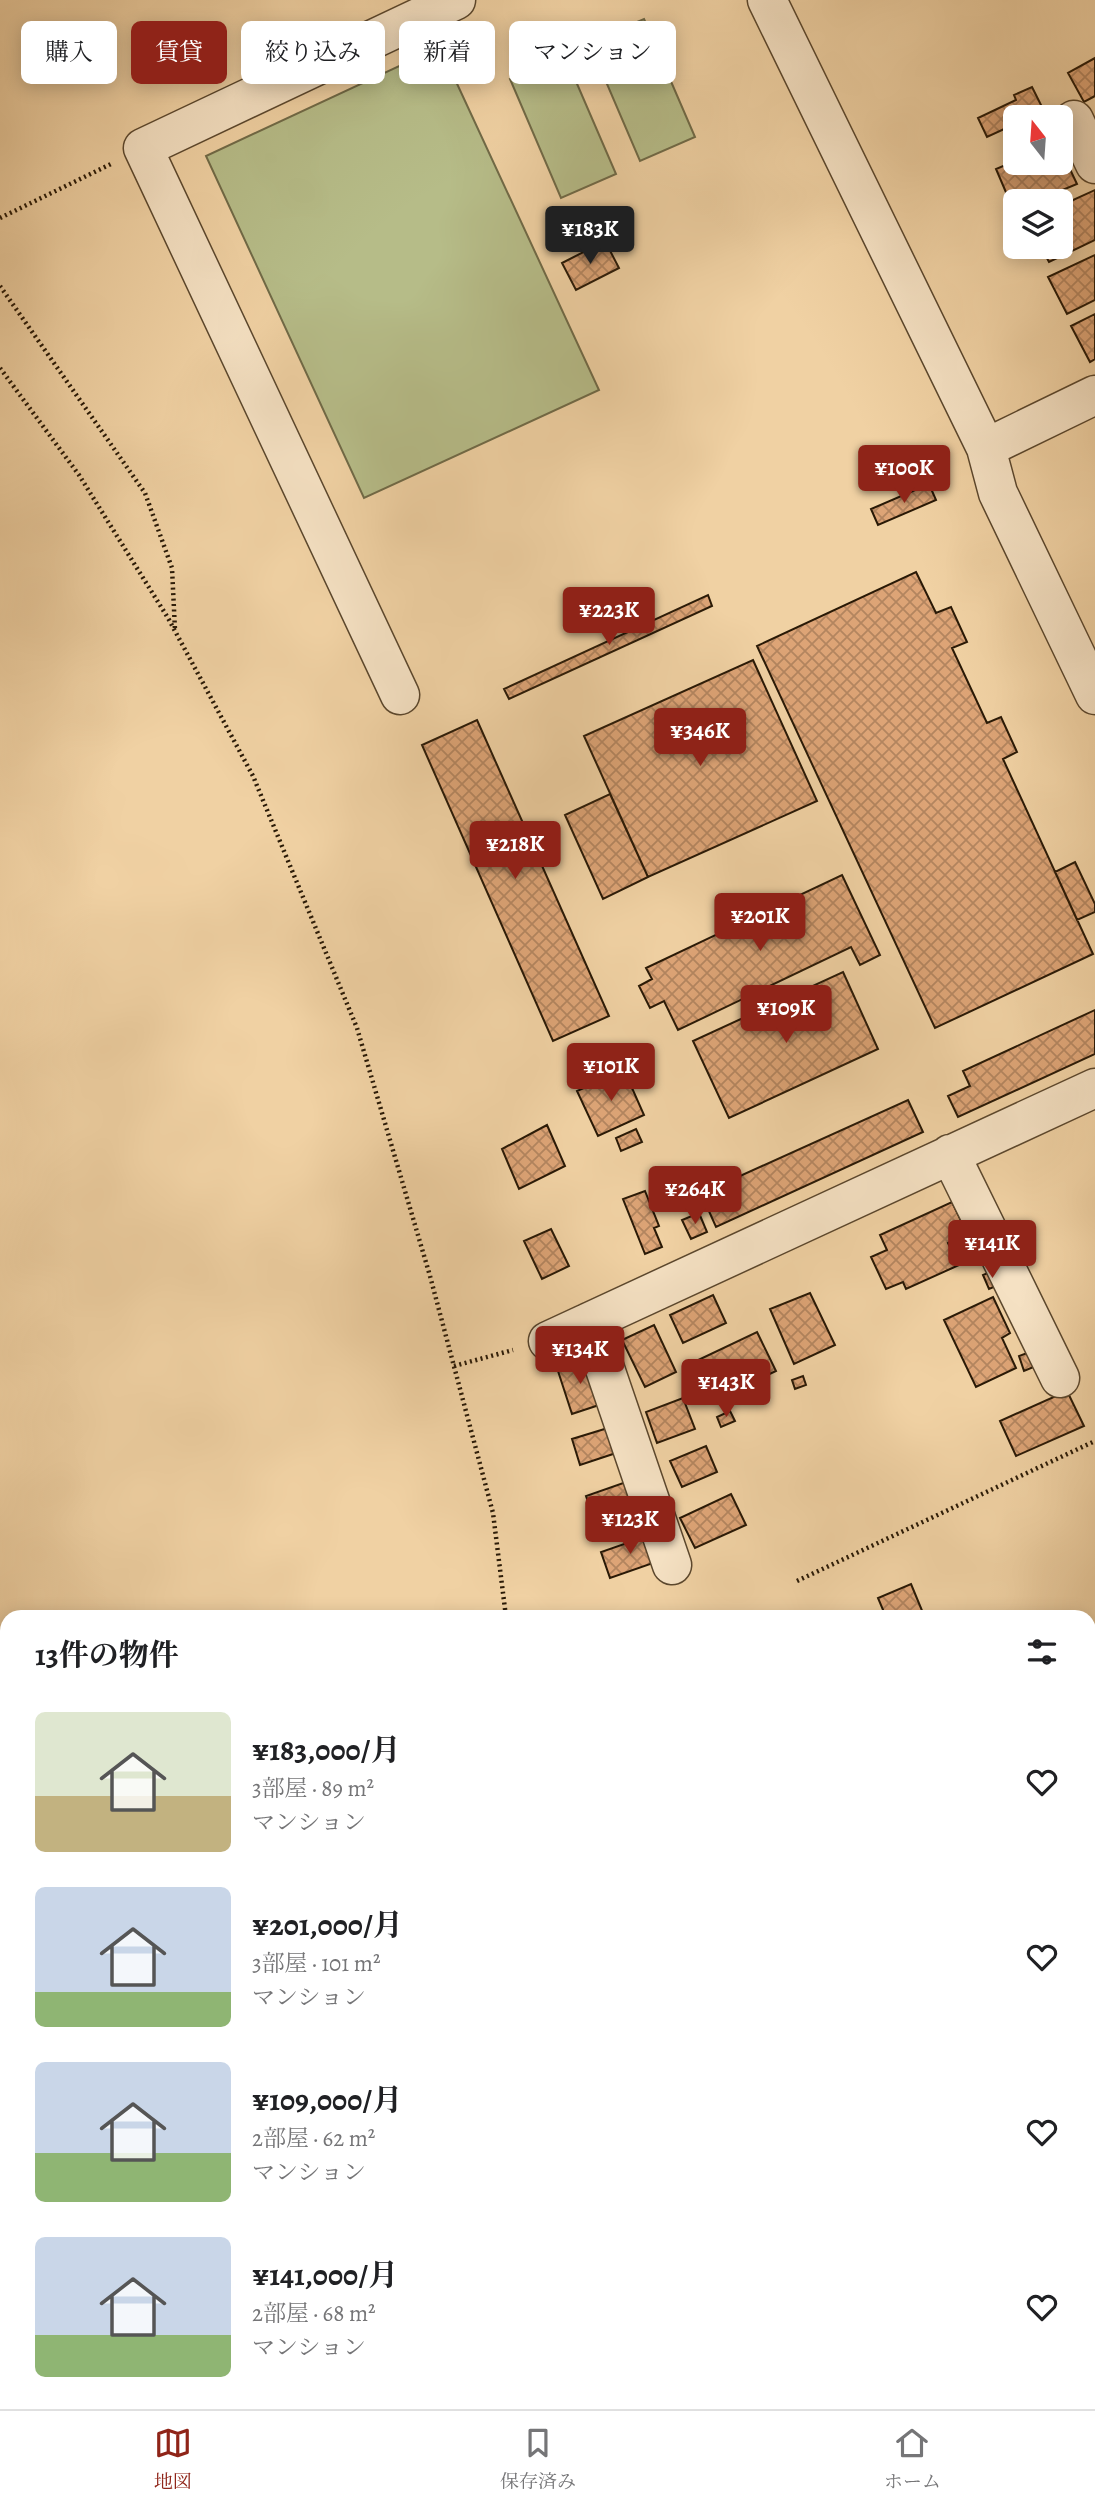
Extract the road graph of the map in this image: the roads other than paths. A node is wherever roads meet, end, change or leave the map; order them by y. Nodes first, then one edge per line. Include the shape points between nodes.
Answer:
1 (456, 0) edge
2 (768, 0) edge
3 (1074, 120) dead end
4 (1095, 164) edge
5 (1095, 395) edge
6 (986, 448) junction
7 (400, 695) dead end
8 (1095, 695) edge
9 (1095, 1088) edge
10 (950, 1154) junction
11 (589, 1322) junction
12 (548, 1341) road end
13 (1060, 1378) dead end
14 (672, 1565) dead end

1 - 7 street via 143,148
2 - 6 street
3 - 4 street
5 - 6 street
6 - 8 street via 998,492
9 - 10 street
10 - 11 street
10 - 13 street
11 - 12 street
11 - 14 street

